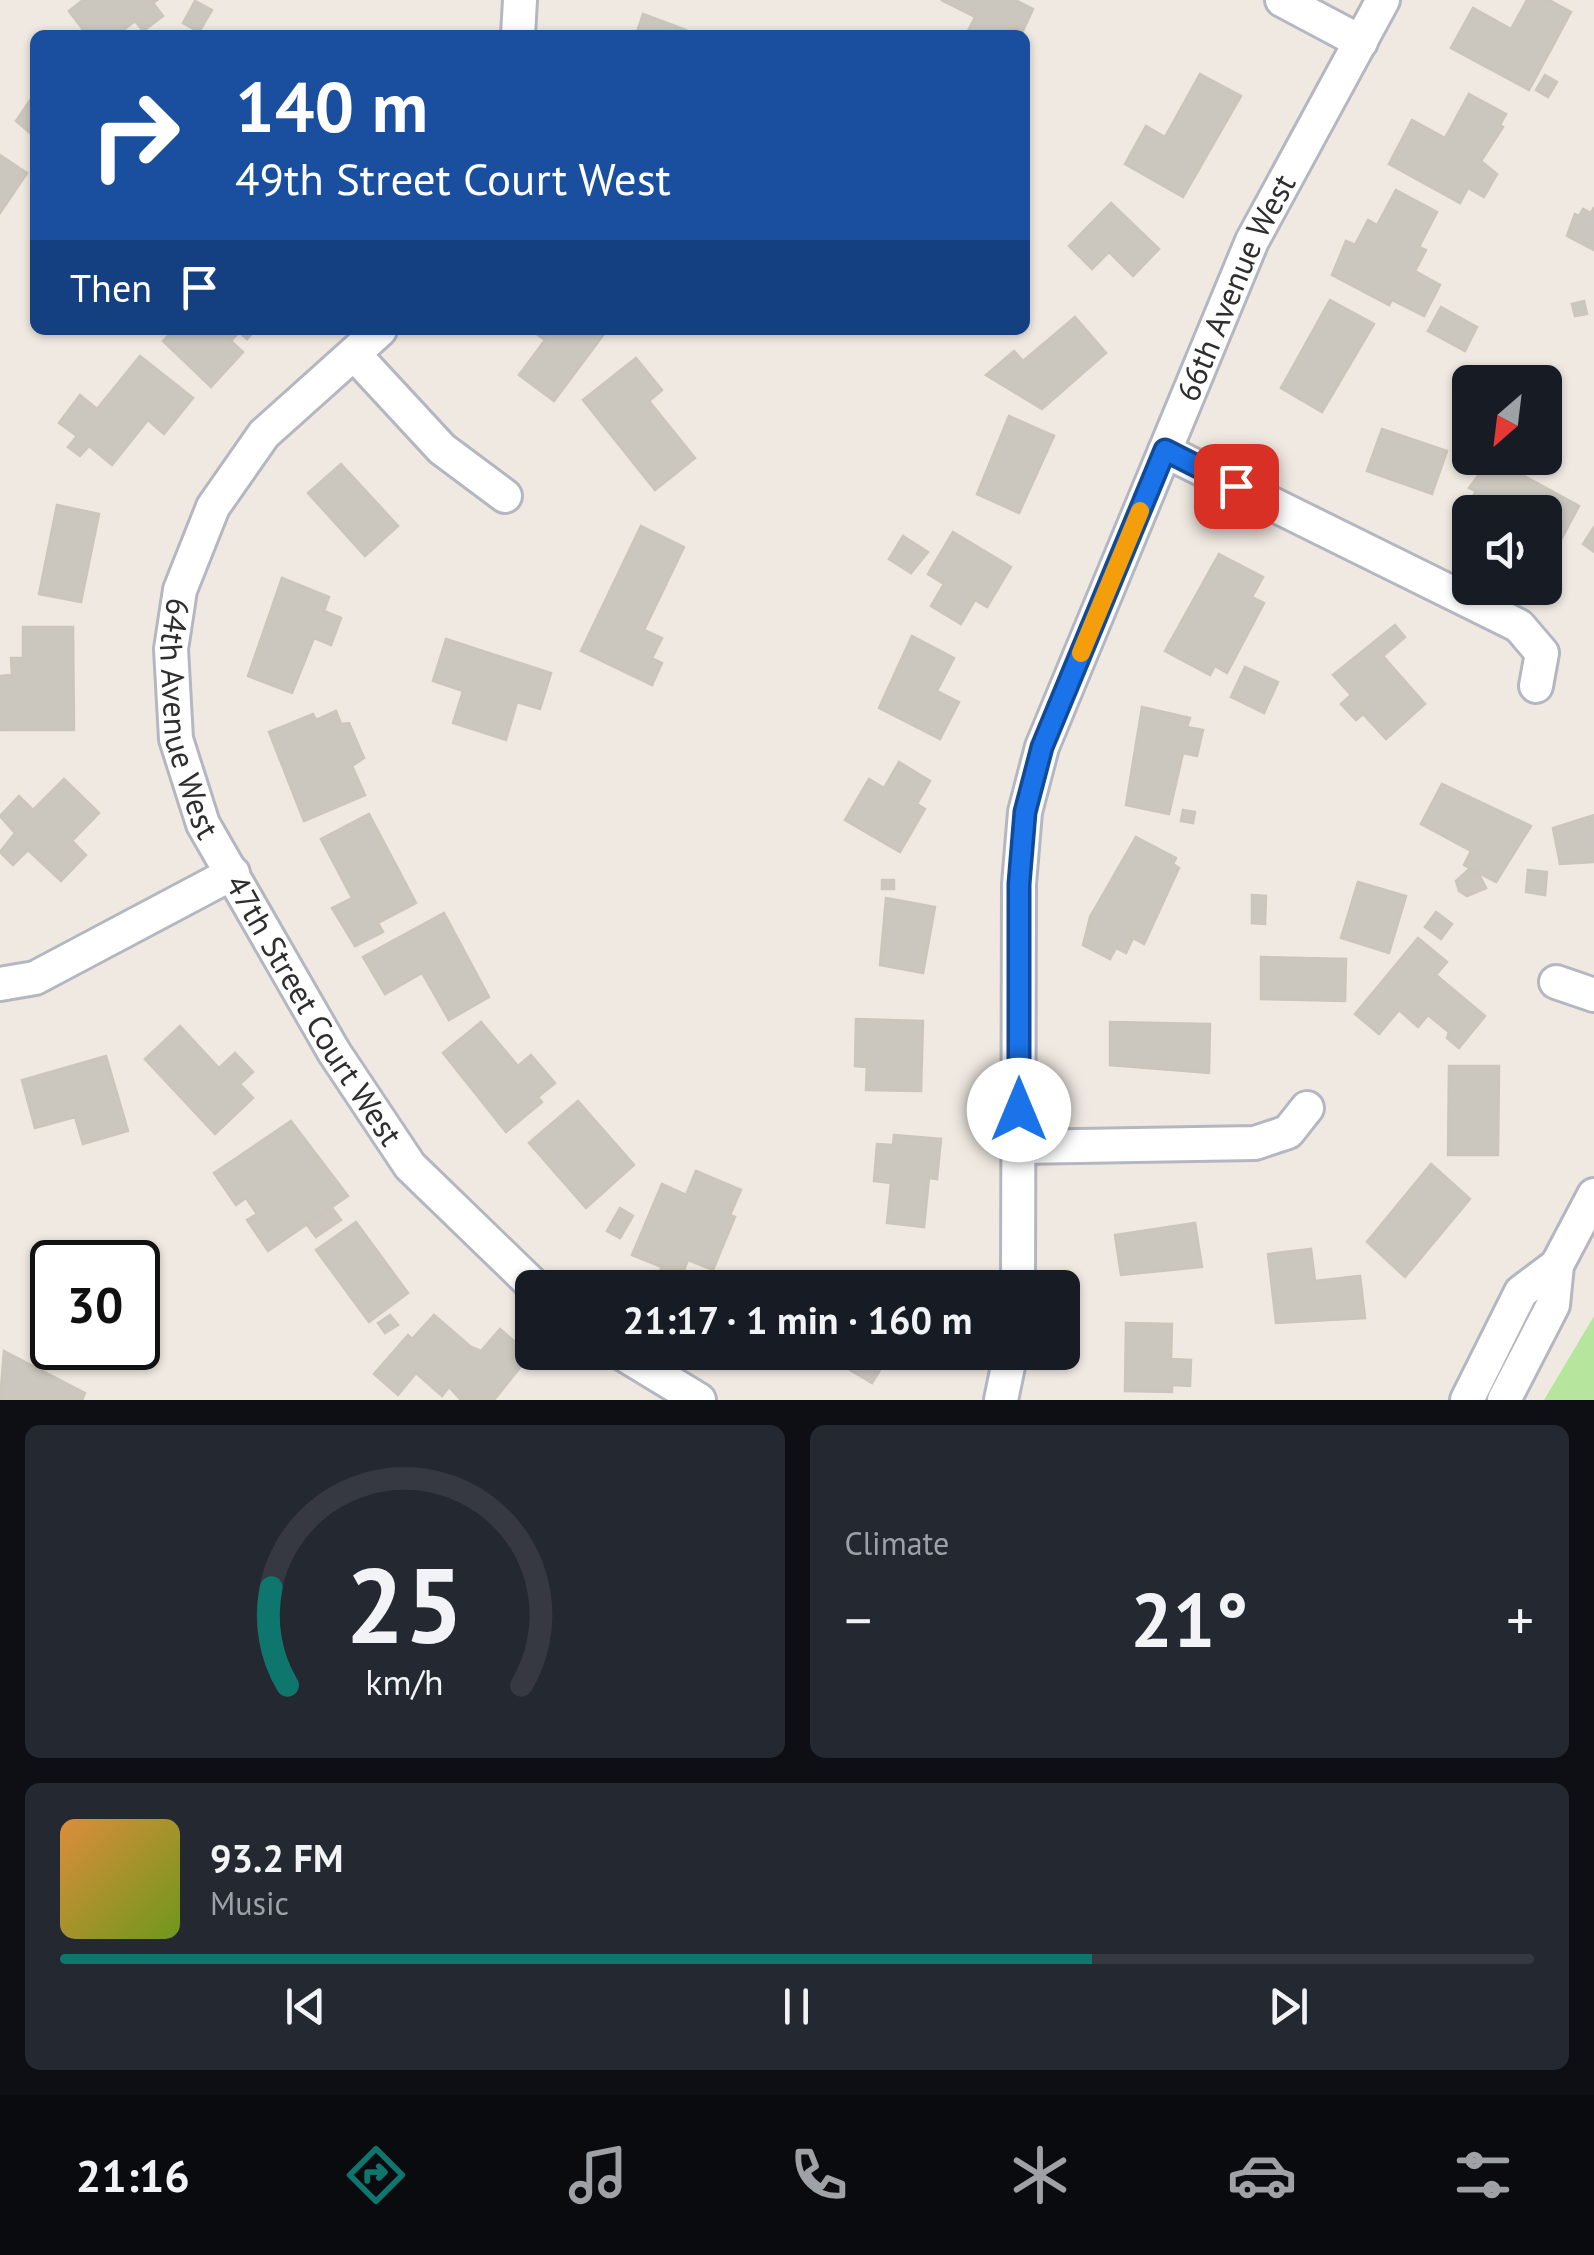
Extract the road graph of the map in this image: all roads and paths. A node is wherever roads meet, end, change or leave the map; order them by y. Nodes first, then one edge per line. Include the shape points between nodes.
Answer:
1 (520, 0) edge
2 (1282, 0) edge
3 (1384, 0) edge
4 (518, 30) edge
5 (1361, 42) junction
6 (375, 335) edge
7 (354, 354) junction
8 (1165, 450) junction
9 (505, 496) dead end
10 (1536, 686) dead end
11 (233, 873) junction
12 (1556, 982) dead end
13 (0, 984) edge
14 (1594, 995) edge
15 (1306, 1108) dead end
16 (1019, 1147) junction
17 (1594, 1196) edge
18 (1556, 1265) junction
19 (517, 1270) edge
20 (1018, 1270) edge
21 (650, 1370) edge
22 (1007, 1370) edge
23 (699, 1400) edge
24 (1001, 1400) edge
25 (1467, 1400) edge
26 (1504, 1400) edge

1 - 4 street
2 - 5 street
3 - 5 street, 66th Avenue West
5 - 8 street, 66th Avenue West via 1252,241
6 - 7 street, 64th Avenue West
7 - 9 street via 442,449
7 - 11 street, 64th Avenue West via 264,434 228,480 180,590 171,649 176,738 198,810
8 - 10 street via 1520,626 1542,653
8 - 16 street, 66th Avenue West via 1042,747 1025,812
11 - 13 street, 47th Street Court West via 34,978
11 - 19 street, 47th Street Court West via 295,988 410,1166
12 - 14 street
15 - 16 street via 1288,1132 1255,1144
16 - 20 street, 66th Avenue West
17 - 18 street
18 - 25 street via 1521,1292
18 - 26 street via 1553,1305
21 - 23 street
22 - 24 street

